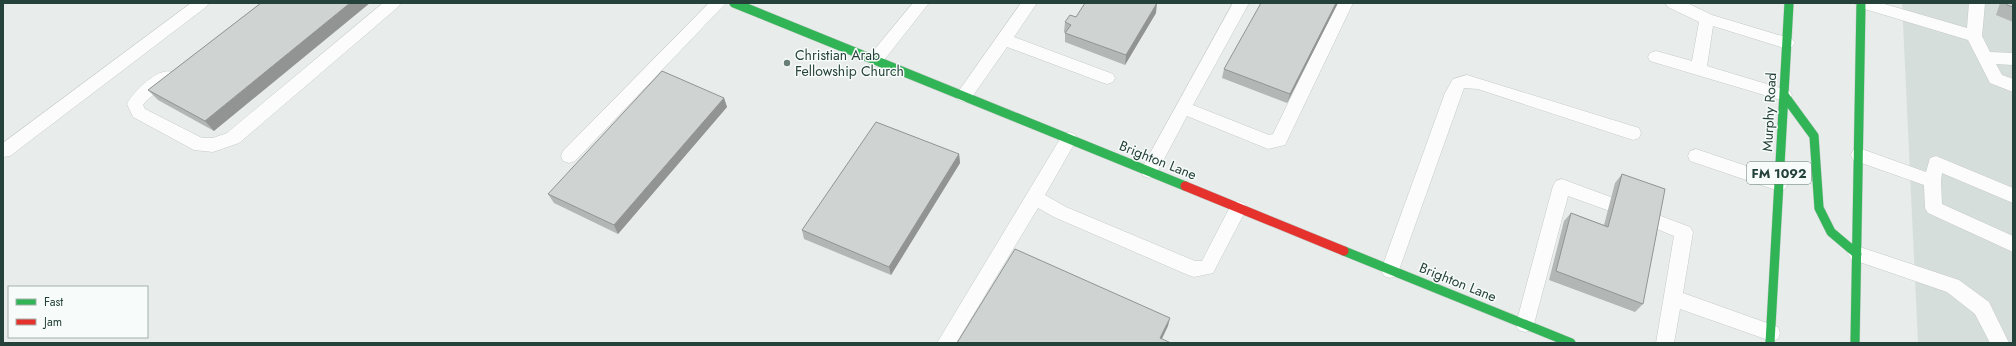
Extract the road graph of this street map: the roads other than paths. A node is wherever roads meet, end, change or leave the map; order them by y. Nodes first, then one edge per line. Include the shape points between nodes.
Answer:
1 (201, 3) edge
2 (393, 3) edge
3 (718, 3) edge
4 (734, 3) edge
5 (921, 3) edge
6 (1029, 3) edge
7 (1241, 3) edge
8 (1345, 3) edge
9 (1673, 3) edge
10 (1789, 3) edge
11 (1862, 3) edge
12 (1977, 3) edge
13 (1707, 19) junction
14 (1974, 36) junction
15 (1003, 39) junction
16 (1787, 43) junction
17 (1656, 57) dead end
18 (1985, 58) junction
19 (2013, 59) edge
20 (875, 60) junction
21 (176, 69) edge
22 (1698, 70) junction
23 (1107, 78) dead end
24 (2013, 86) edge
25 (1784, 95) junction
26 (964, 96) junction
27 (1184, 108) junction
28 (1632, 133) dead end
29 (1070, 139) junction
30 (4, 151) dead end
31 (1859, 155) junction
32 (569, 156) dead end
33 (1696, 156) dead end
34 (1149, 171) junction
35 (1932, 180) junction
36 (1779, 184) junction
37 (2013, 196) edge
38 (1035, 198) junction
39 (1610, 204) dead end
40 (1238, 208) junction
41 (1653, 220) edge
42 (2013, 244) edge
43 (1857, 254) junction
44 (1390, 270) junction
45 (1673, 298) junction
46 (1525, 324) junction
47 (1771, 338) edge
48 (946, 343) edge
49 (1571, 343) edge
50 (1665, 343) edge
51 (1855, 343) edge
52 (2000, 343) edge

1 - 30 lane
2 - 21 lane via 233,138 213,145 200,145 139,113 136,104 140,97
3 - 32 lane
4 - 20 main road, Brighton Lane
5 - 20 lane
6 - 15 lane
7 - 27 lane
8 - 27 lane via 1279,140 1268,142
9 - 13 lane
10 - 16 main road, Murphy Road / FM 1092
11 - 14 lane
11 - 31 main road
12 - 14 lane
13 - 16 lane
13 - 22 lane
14 - 18 lane
15 - 23 lane
15 - 26 lane
16 - 25 main road, Murphy Road / FM 1092
17 - 22 lane
18 - 19 lane
18 - 24 lane via 1996,79
20 - 26 main road, Brighton Lane
22 - 25 lane
25 - 36 main road, Murphy Road / FM 1092
25 - 43 main road via 1814,136 1819,208 1831,232
26 - 29 main road, Brighton Lane
27 - 34 lane
28 - 44 lane via 1478,83 1459,83 1453,93
29 - 34 main road, Brighton Lane
29 - 38 lane
31 - 35 lane
31 - 43 main road
33 - 36 lane
34 - 40 main road, Brighton Lane
35 - 37 lane via 1936,163
35 - 42 lane via 1934,208
36 - 47 main road, Murphy Road / FM 1092
38 - 40 lane via 1060,212 1194,269 1207,268
38 - 48 lane
39 - 46 lane via 1562,186
40 - 44 main road, Brighton Lane
41 - 45 lane via 1684,232
43 - 51 main road
43 - 52 lane via 1953,286 1982,308
44 - 46 main road, Brighton Lane
45 - 47 lane
45 - 50 lane
46 - 49 main road, Brighton Lane

